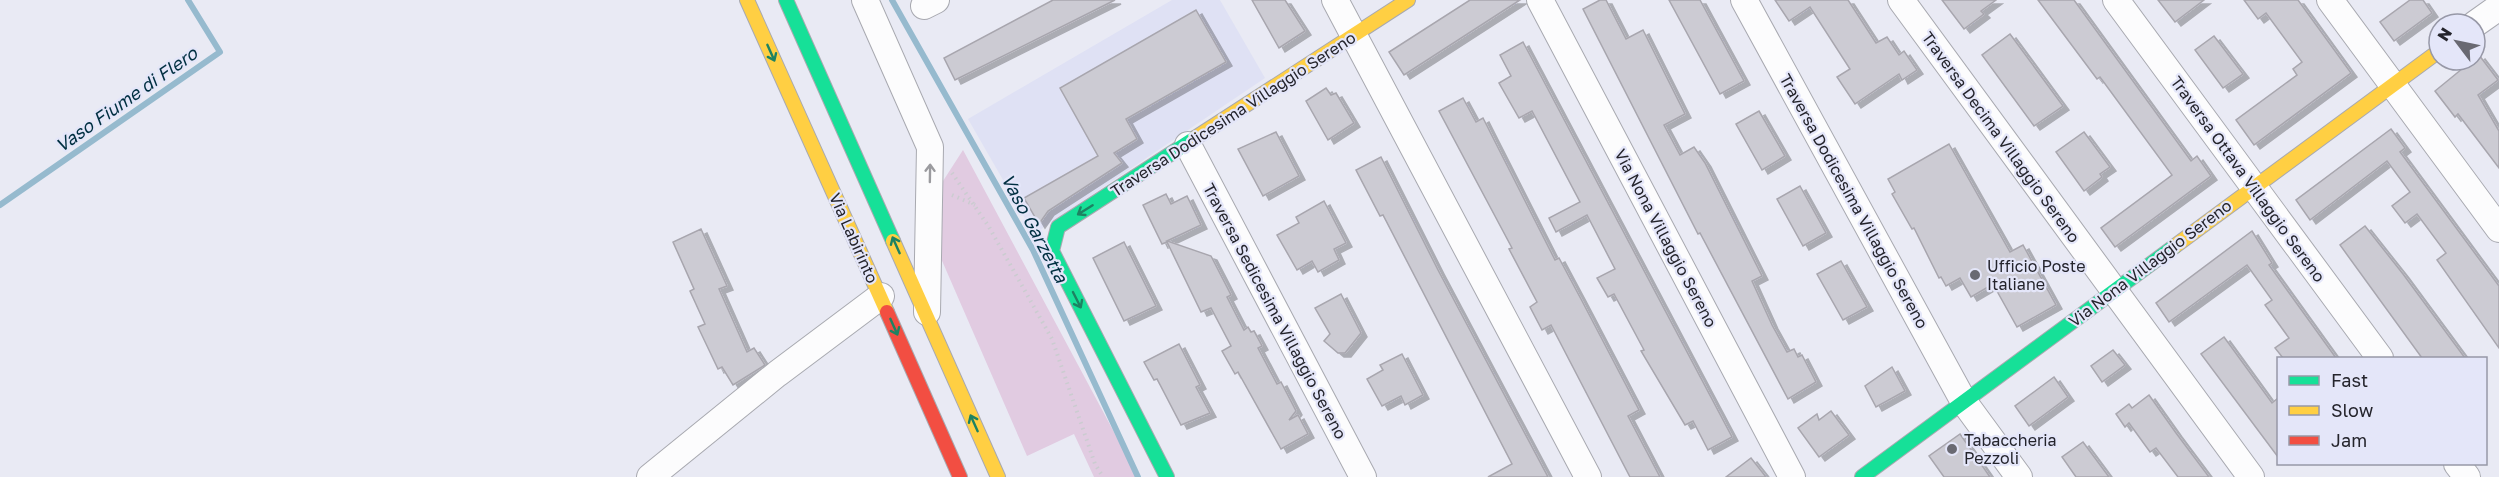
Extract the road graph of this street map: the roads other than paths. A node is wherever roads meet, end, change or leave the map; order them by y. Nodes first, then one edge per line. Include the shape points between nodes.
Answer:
1 (747, 0) edge
2 (786, 0) edge
3 (865, 0) edge
4 (1335, 0) edge
5 (1408, 0) edge
6 (1540, 0) edge
7 (1744, 0) edge
8 (1901, 0) edge
9 (2116, 0) edge
10 (2330, 0) edge
11 (1353, 36) junction
12 (2427, 60) edge
13 (2392, 85) junction
14 (1188, 145) junction
15 (2253, 186) junction
16 (2499, 229) edge
17 (2113, 290) junction
18 (880, 296) junction
19 (927, 315) junction
20 (2379, 357) edge
21 (1964, 402) junction
22 (2458, 465) edge
23 (650, 477) edge
24 (960, 477) edge
25 (998, 477) edge
26 (1167, 477) edge
27 (1363, 477) edge
28 (1588, 477) edge
29 (1792, 477) edge
30 (1862, 477) edge
31 (2019, 477) edge
32 (2251, 477) edge
33 (2467, 477) edge

1 -> 18 street, Via Labirinto
19 -> 2 street
19 -> 3 street via 930,147
4 - 11 street
5 - 11 street, Traversa Dodicesima Villaggio Sereno
6 - 29 street, Via Nona Villaggio Sereno
7 - 21 street, Traversa Dodicesima Villaggio Sereno
8 - 17 street, Traversa Decima Villaggio Sereno
9 - 15 street, Traversa Ottava Villaggio Sereno
10 - 13 street
11 - 14 street, Traversa Dodicesima Villaggio Sereno
11 - 28 street
12 - 13 street, Via Nona Villaggio Sereno
13 - 15 street, Via Nona Villaggio Sereno
13 - 16 street
14 -> 26 street, Traversa Dodicesima Villaggio Sereno via 1058,227 1052,251
14 - 27 street, Traversa Sedicesima Villaggio Sereno
15 - 17 street, Via Nona Villaggio Sereno
15 - 20 street, Traversa Ottava Villaggio Sereno
17 - 21 street, Via Nona Villaggio Sereno
17 - 32 street, Traversa Decima Villaggio Sereno
18 - 23 street
18 -> 24 street, Via Labirinto
25 -> 19 street
21 - 30 street, Via Nona Villaggio Sereno
21 - 31 street, Traversa Dodicesima Villaggio Sereno
22 - 33 street

